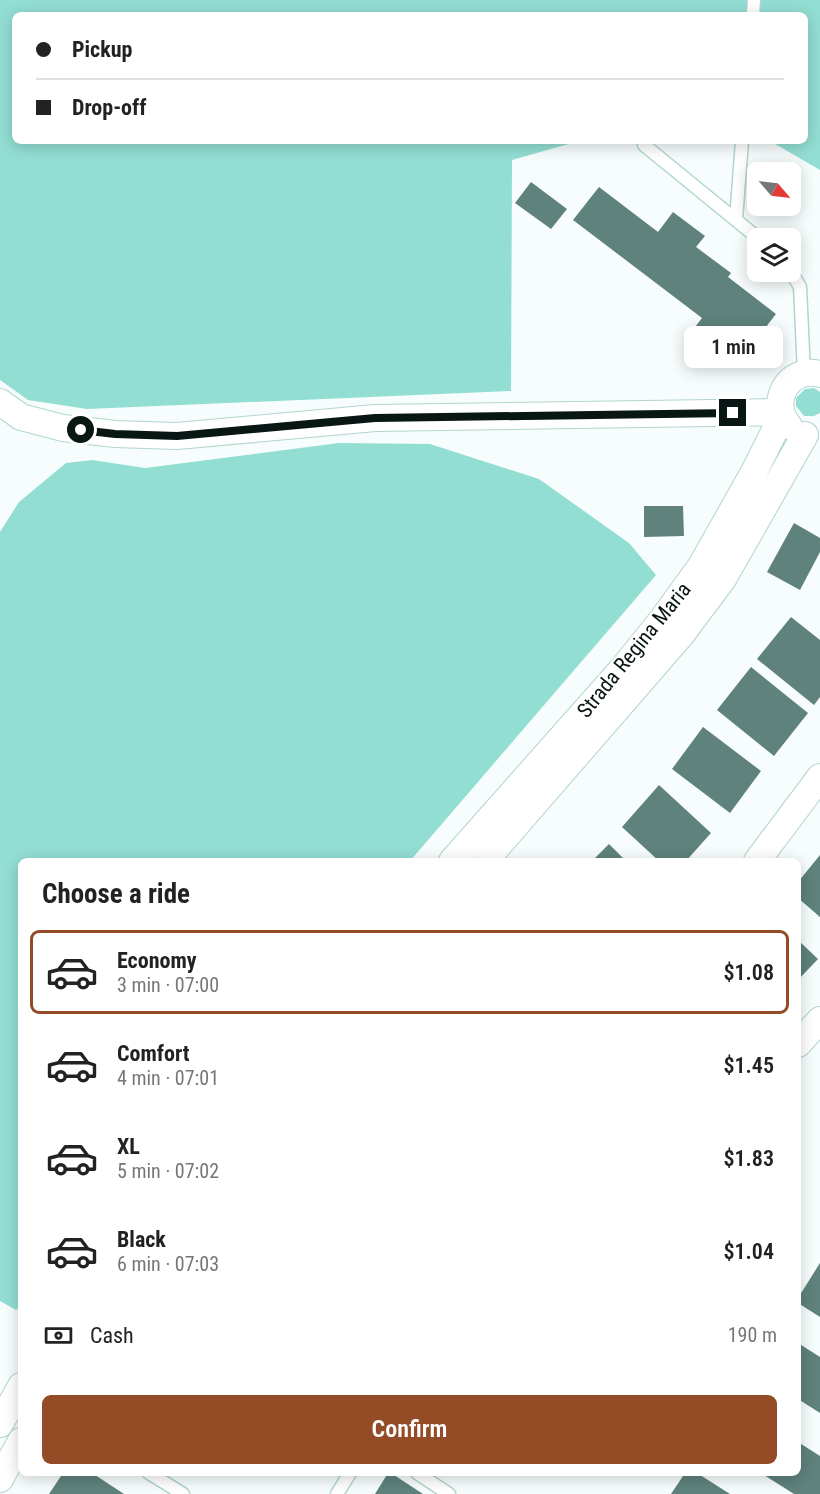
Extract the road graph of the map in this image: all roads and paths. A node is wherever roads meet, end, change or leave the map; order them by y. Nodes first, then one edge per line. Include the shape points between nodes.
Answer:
1 (742, 144) edge
2 (644, 145) dead end
3 (736, 220) junction
4 (747, 229) edge
5 (797, 282) edge
6 (812, 374) edge
7 (0, 402) edge
8 (781, 414) junction
9 (813, 435) edge
10 (820, 777) edge
11 (455, 858) edge
12 (488, 858) edge
13 (759, 858) edge
14 (820, 1020) edge
15 (801, 1041) edge
16 (18, 1391) edge
17 (0, 1424) edge
18 (18, 1446) edge
19 (154, 1476) edge
20 (349, 1476) edge
21 (422, 1476) edge
22 (0, 1479) edge
23 (183, 1494) edge
24 (338, 1494) edge
25 (449, 1494) edge

1 - 3 lane
2 - 3 lane
3 - 4 lane
5 - 6 lane
6 - 8 street, Strada Regina Maria via 794,378 786,385 781,395
7 - 8 street via 21,417 63,428 177,436 375,418
8 - 9 street via 795,432
8 - 11 street, Strada Regina Maria via 754,472 701,566 661,621
9 - 12 street, Strada Regina Maria via 709,598 644,680
10 - 13 street
14 - 15 street
16 - 17 street
18 - 22 street
19 - 23 lane
20 - 24 lane
21 - 25 lane

